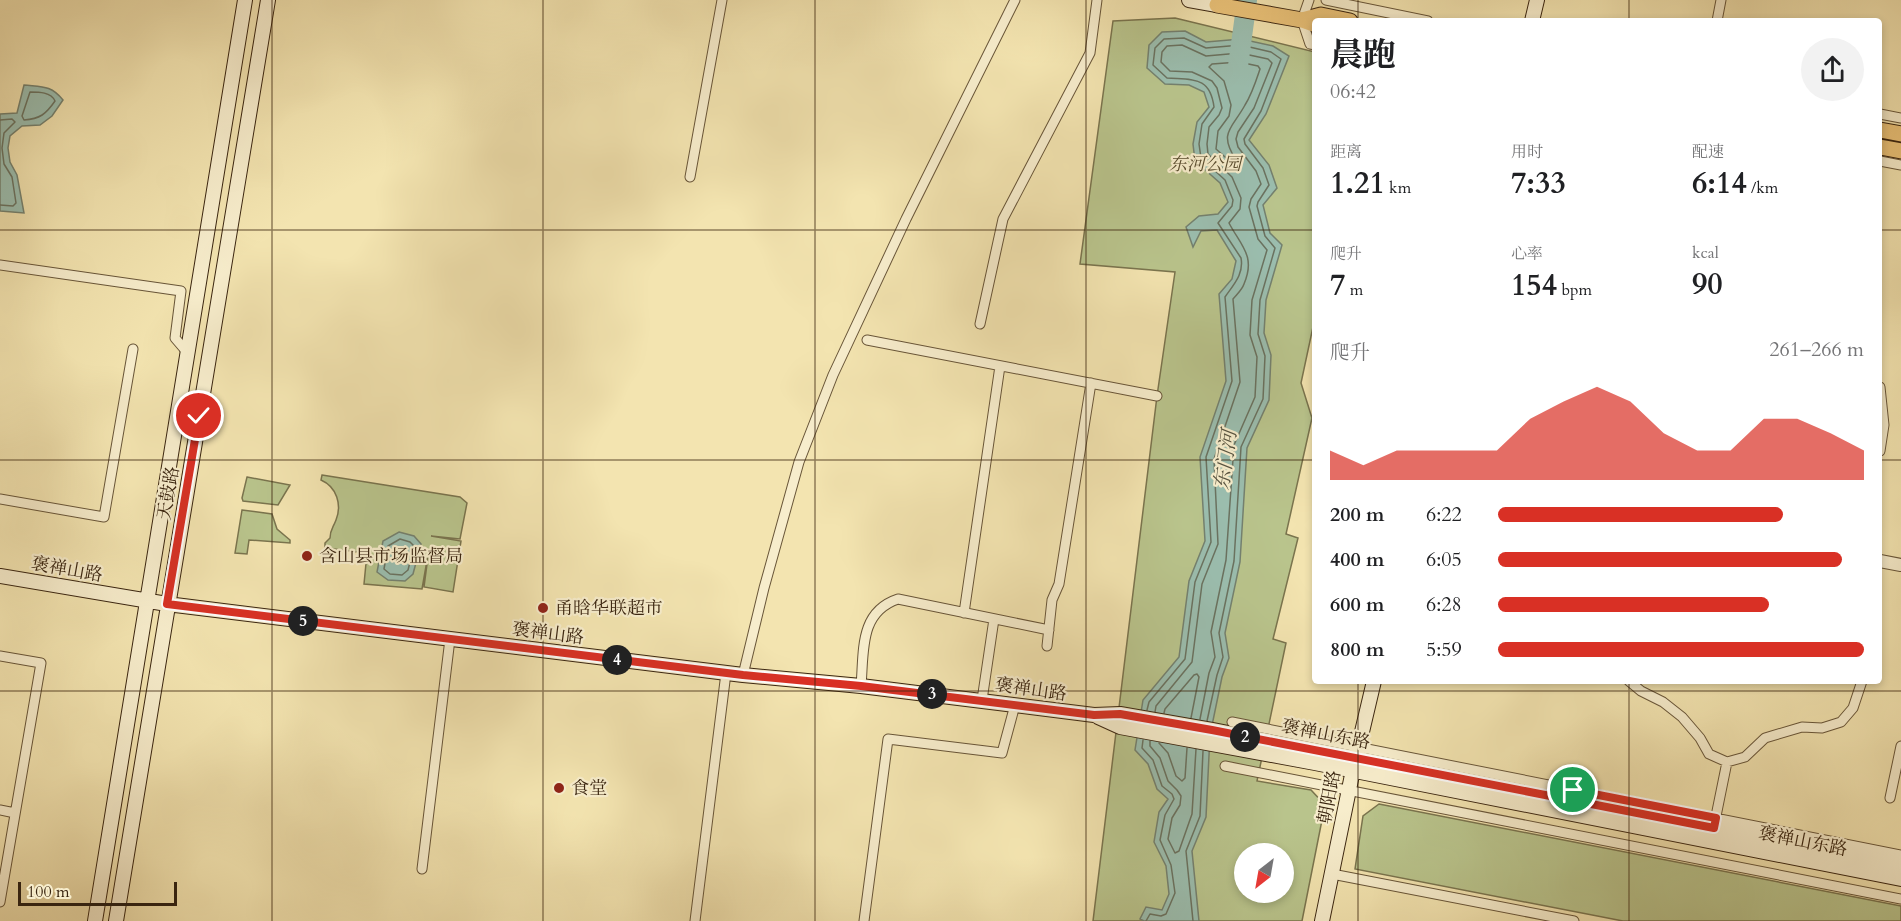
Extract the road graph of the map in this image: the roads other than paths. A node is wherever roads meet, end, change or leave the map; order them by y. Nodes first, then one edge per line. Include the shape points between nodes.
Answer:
1 (244, 0) edge
2 (268, 0) edge
3 (722, 0) edge
4 (1015, 0) edge
5 (1097, 0) edge
6 (1189, 0) edge
7 (1309, 0) edge
8 (1326, 0) edge
9 (1537, 0) edge
10 (1721, 0) edge
11 (1217, 5) joint
12 (1316, 18) edge
13 (1336, 18) edge
14 (1413, 18) edge
15 (1534, 18) edge
16 (1718, 18) edge
17 (1309, 22) edge
18 (1312, 44) edge
19 (1882, 114) edge
20 (1901, 118) edge
21 (1882, 130) edge
22 (1901, 134) edge
23 (1882, 147) edge
24 (1901, 151) edge
25 (1882, 161) edge
26 (1901, 165) edge
27 (690, 177) dead end
28 (0, 265) edge
29 (980, 324) dead end
30 (867, 340) dead end
31 (133, 349) dead end
32 (188, 352) junction
33 (1000, 366) junction
34 (1091, 383) junction
35 (1156, 396) dead end
36 (1882, 406) edge
37 (1882, 438) edge
38 (0, 499) edge
39 (1882, 561) edge
40 (1901, 565) edge
41 (0, 576) edge
42 (145, 601) junction
43 (167, 604) junction
44 (964, 613) junction
45 (994, 619) junction
46 (1049, 630) junction
47 (450, 639) junction
48 (1047, 646) dead end
49 (0, 656) edge
50 (726, 673) junction
51 (743, 675) junction
52 (1373, 684) edge
53 (1633, 684) edge
54 (1861, 684) edge
55 (861, 686) junction
56 (982, 700) junction
57 (1015, 705) junction
58 (1094, 715) joint
59 (1232, 722) dead end
60 (1901, 746) edge
61 (1355, 759) junction
62 (1727, 762) junction
63 (1225, 766) dead end
64 (1348, 790) junction
65 (1890, 798) dead end
66 (0, 810) edge
67 (15, 813) junction
68 (1714, 829) junction
69 (1901, 855) edge
70 (1901, 865) edge
71 (422, 869) dead end
72 (1332, 874) junction
73 (1901, 879) edge
74 (1901, 899) edge
75 (0, 902) edge
76 (95, 921) edge
77 (116, 921) edge
78 (695, 921) edge
79 (864, 921) edge
80 (1322, 921) edge
81 (1574, 921) edge

1 - 32 main road, 天鼓路
2 - 43 main road, 天鼓路
3 - 27 street
4 - 51 street via 833,375 799,462
5 - 29 street via 1090,53 1003,219
6 - 11 main road
7 - 17 street
8 - 14 street
9 - 15 main road
10 - 16 street
11 - 17 main road
12 - 13 main road
17 - 18 street
19 - 20 street
21 - 22 main road
23 - 24 main road
25 - 26 street
28 - 32 street via 181,291 175,338
30 - 33 street
31 - 38 street via 104,517
32 - 42 main road, 天鼓路
33 - 34 street
33 - 44 street
34 - 35 street
34 - 46 street
36 - 37 street
39 - 40 street
41 - 42 main road, 褒禅山路
42 - 43 main road, 褒禅山路
42 - 76 main road, 天鼓路
43 - 47 main road, 褒禅山路
43 - 77 main road, 天鼓路
44 - 45 street
44 - 55 street via 898,599 886,603 866,632
45 - 46 street
45 - 56 street
46 - 48 street
47 - 50 main road, 褒禅山路
47 - 71 street
49 - 67 street via 41,663
50 - 51 main road, 褒禅山路
50 - 78 street
51 - 55 main road, 褒禅山路
52 - 61 main road, 朝阳路
53 - 62 street via 1682,717 1709,754
54 - 62 street via 1853,708 1841,722 1822,728 1802,727 1765,738 1745,757
55 - 56 main road, 褒禅山路
56 - 57 main road, 褒禅山路
57 - 58 main road, 褒禅山路
57 - 79 street via 1002,753 888,739
58 - 61 main road, 褒禅山东路 via 1120,714 1131,722
59 - 61 street
60 - 65 street
61 - 64 main road, 朝阳路
61 - 68 main road, 褒禅山东路
61 - 68 street
62 - 68 street
63 - 64 street
64 - 72 main road, 朝阳路
64 - 74 street
66 - 67 street
67 - 75 street
68 - 69 street
68 - 70 main road, 褒禅山东路
68 - 73 main road, 褒禅山东路
72 - 80 main road, 朝阳路
72 - 81 street

